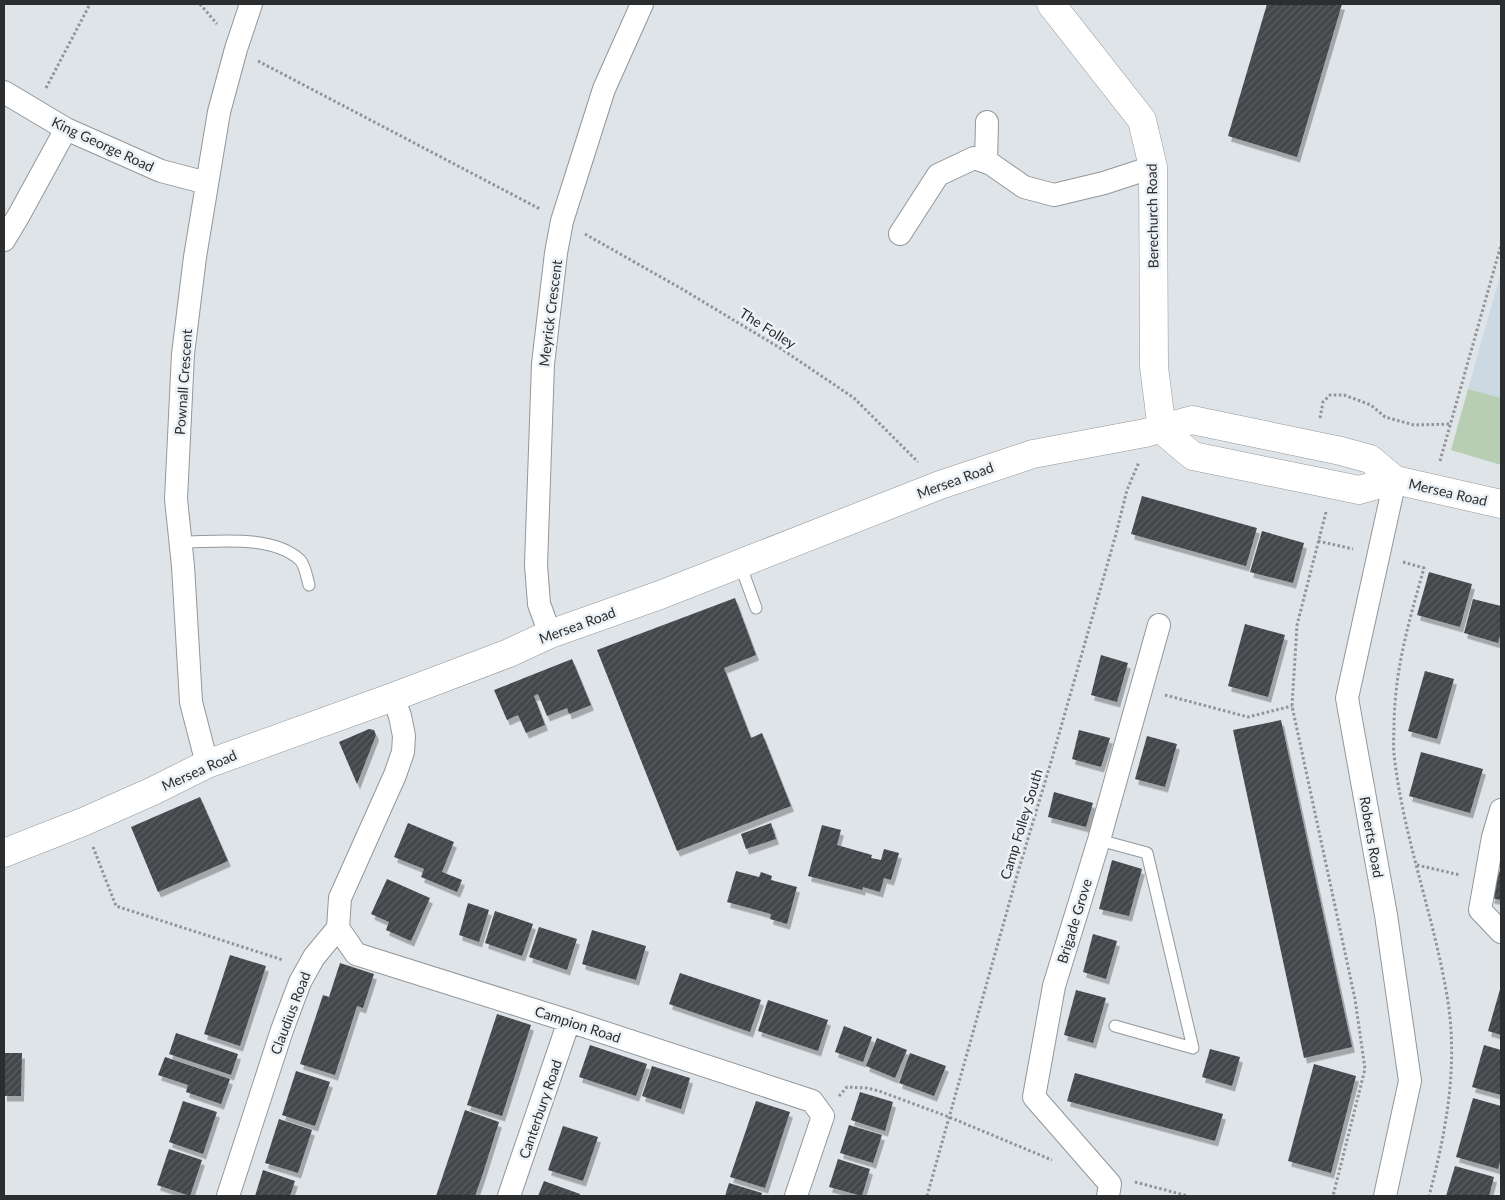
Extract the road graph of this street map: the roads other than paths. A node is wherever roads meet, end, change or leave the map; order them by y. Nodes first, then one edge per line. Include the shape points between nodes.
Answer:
1 (251, 4) edge
2 (642, 4) edge
3 (1051, 4) edge
4 (4, 92) edge
5 (987, 122) dead end
6 (66, 129) junction
7 (986, 162) junction
8 (1153, 167) junction
9 (207, 183) junction
10 (900, 234) dead end
11 (4, 240) edge
12 (1162, 430) junction
13 (1395, 480) junction
14 (1501, 504) edge
15 (181, 542) junction
16 (740, 564) junction
17 (309, 585) dead end
18 (756, 608) dead end
19 (1159, 625) dead end
20 (550, 634) junction
21 (393, 697) junction
22 (207, 764) junction
23 (1501, 810) edge
24 (1099, 840) junction
25 (4, 854) edge
26 (338, 928) junction
27 (1501, 932) edge
28 (569, 1021) junction
29 (1116, 1026) dead end
30 (228, 1196) edge
31 (509, 1196) edge
32 (796, 1196) edge
33 (1108, 1196) edge
34 (1385, 1196) edge

1 - 9 street, Pownall Crescent via 219,112
2 - 20 street, Meyrick Crescent via 604,89 562,221 556,254 543,364 536,564 539,604
3 - 8 main road, Berechurch Road via 1142,120
4 - 6 street, King George Road
5 - 7 street
6 - 9 street, King George Road via 161,171
6 - 11 street
7 - 8 street via 1024,187 1054,195
7 - 10 street via 974,158 938,175
8 - 12 main road, Berechurch Road via 1154,367
9 - 15 street, Pownall Crescent via 194,257 183,354 176,499
12 - 13 main road, Mersea Road via 1192,420 1341,451 1370,459
12 - 13 main road, Mersea Road via 1192,456 1359,490
12 - 16 main road, Mersea Road via 1033,454 940,485
13 - 14 main road, Mersea Road
13 - 34 street, Roberts Road via 1347,698 1386,915 1410,1081
15 - 17 lane via 260,542 283,548 302,561
15 - 22 street, Pownall Crescent via 190,702
16 - 18 lane
16 - 20 main road, Mersea Road
19 - 24 street, Brigade Grove
20 - 21 main road, Mersea Road
21 - 22 main road, Mersea Road
21 - 26 street via 404,736 403,752 340,898
22 - 25 main road, Mersea Road via 83,822
23 - 27 street via 1480,910
24 - 29 lane via 1147,853 1193,1048
24 - 33 street, Brigade Grove via 1054,986 1034,1097 1110,1184
26 - 28 street, Campion Road via 356,954
26 - 30 street, Claudius Road via 307,968 282,1030
28 - 31 street, Canterbury Road
28 - 32 street, Campion Road via 812,1101 823,1116

